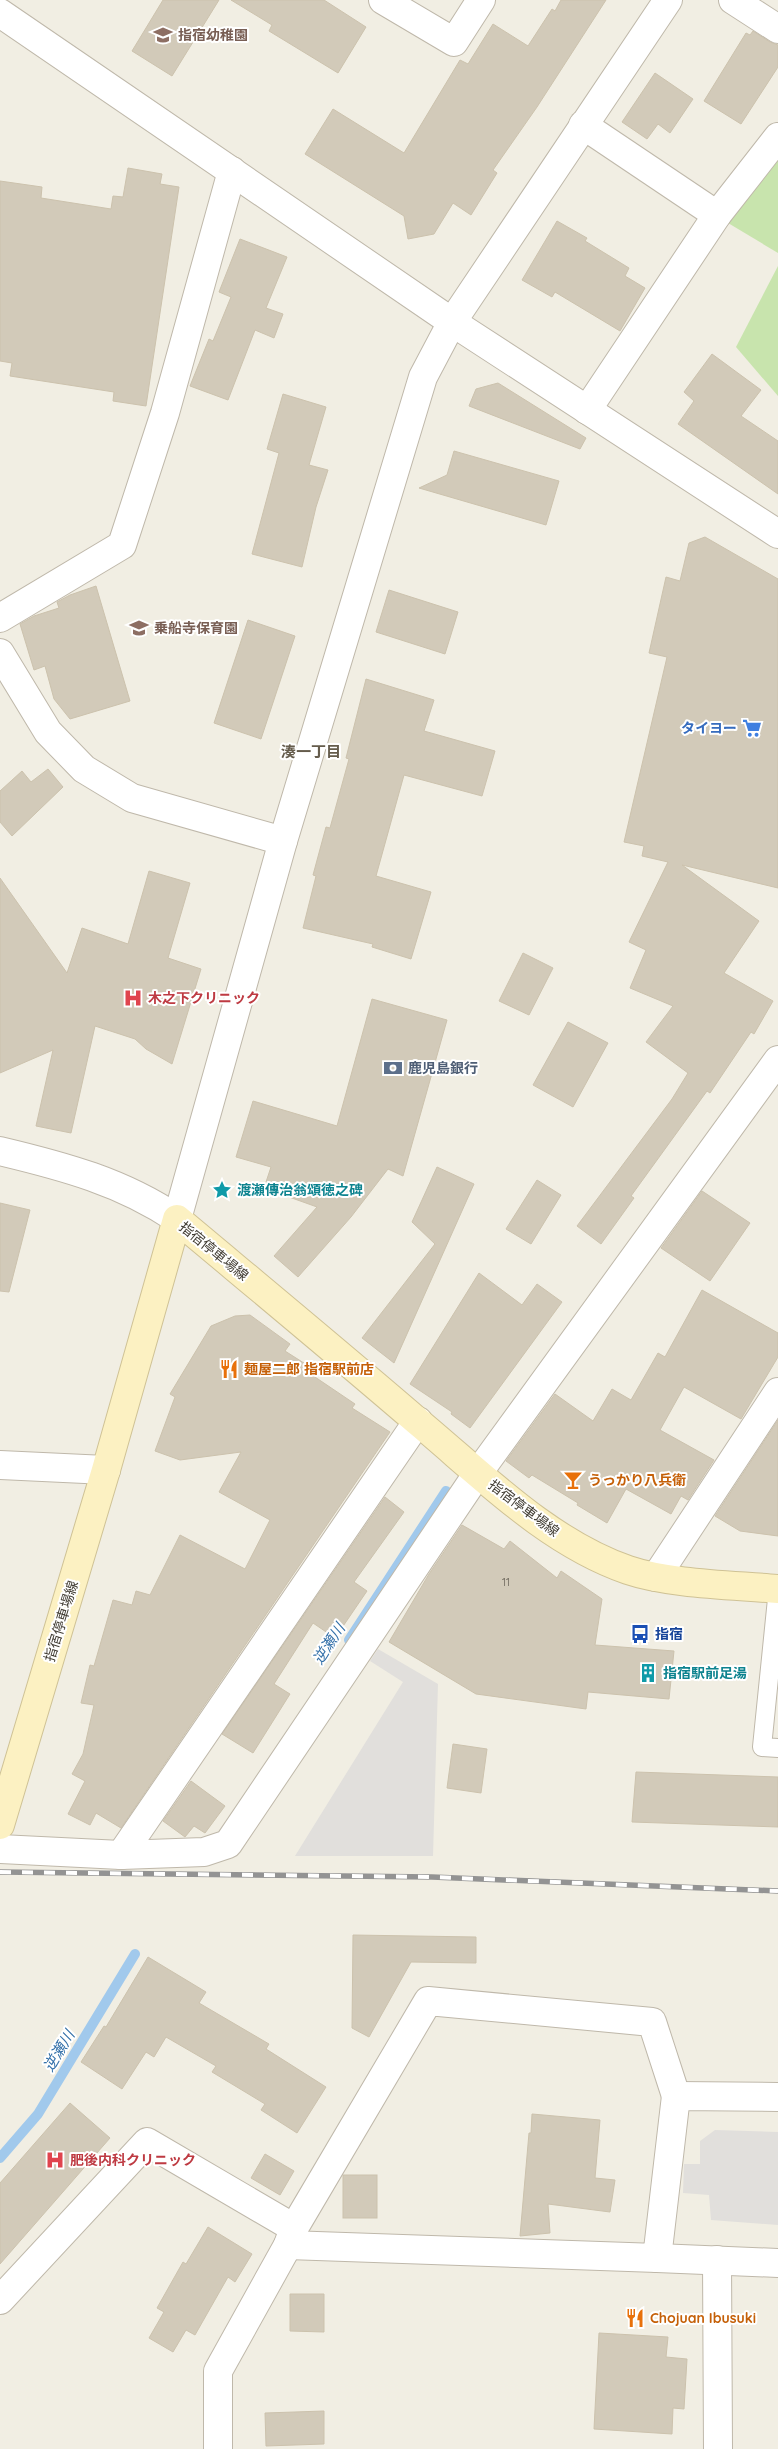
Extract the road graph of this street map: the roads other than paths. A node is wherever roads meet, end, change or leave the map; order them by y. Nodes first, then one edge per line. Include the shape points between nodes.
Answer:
1 (9, 0) edge
2 (383, 0) edge
3 (481, 0) edge
4 (668, 0) edge
5 (733, 0) edge
6 (0, 13) edge
7 (778, 29) edge
8 (583, 125) junction
9 (778, 138) edge
10 (232, 171) junction
11 (717, 215) junction
12 (452, 322) junction
13 (587, 410) junction
14 (778, 534) edge
15 (0, 618) edge
16 (0, 653) edge
17 (283, 841) junction
18 (778, 1060) edge
19 (0, 1151) edge
20 (177, 1219) junction
21 (778, 1392) edge
22 (418, 1421) junction
23 (0, 1465) edge
24 (106, 1470) junction
25 (478, 1473) junction
26 (656, 1577) junction
27 (778, 1589) edge
28 (778, 1748) edge
29 (0, 1825) edge
30 (0, 1850) edge
31 (121, 1855) junction
32 (676, 2096) junction
33 (778, 2097) edge
34 (291, 2236) junction
35 (657, 2258) junction
36 (717, 2260) junction
37 (778, 2263) edge
38 (0, 2300) edge
39 (218, 2449) edge
40 (718, 2449) edge

1 - 6 street
2 - 3 street via 454,42
4 - 8 street
5 - 7 street
6 - 10 street
8 - 11 street
8 - 12 street
9 - 11 street
10 - 12 street
10 - 15 street via 165,412 122,545
11 - 13 street
12 - 13 street
12 - 17 street via 423,377
13 - 14 street
16 - 17 street via 48,732 84,769 132,798
17 - 20 street
18 - 25 street
19 - 20 street via 125,1188
20 - 22 main road, 指宿停車場線
20 - 24 main road, 指宿停車場線
21 - 26 street
22 - 25 main road, 指宿停車場線
22 - 31 street
23 - 24 street
24 - 29 main road, 指宿停車場線
25 - 26 main road, 指宿停車場線 via 546,1527 590,1553 629,1571
25 - 31 street via 228,1844 204,1852
26 - 27 main road, 指宿停車場線
27 - 28 lane via 762,1747
30 - 31 street
32 - 33 street
32 - 34 street via 652,2022 428,2001
32 - 35 street
34 - 35 street
34 - 38 street via 147,2142
34 - 39 street via 218,2371
35 - 36 street
36 - 37 street
36 - 40 street

